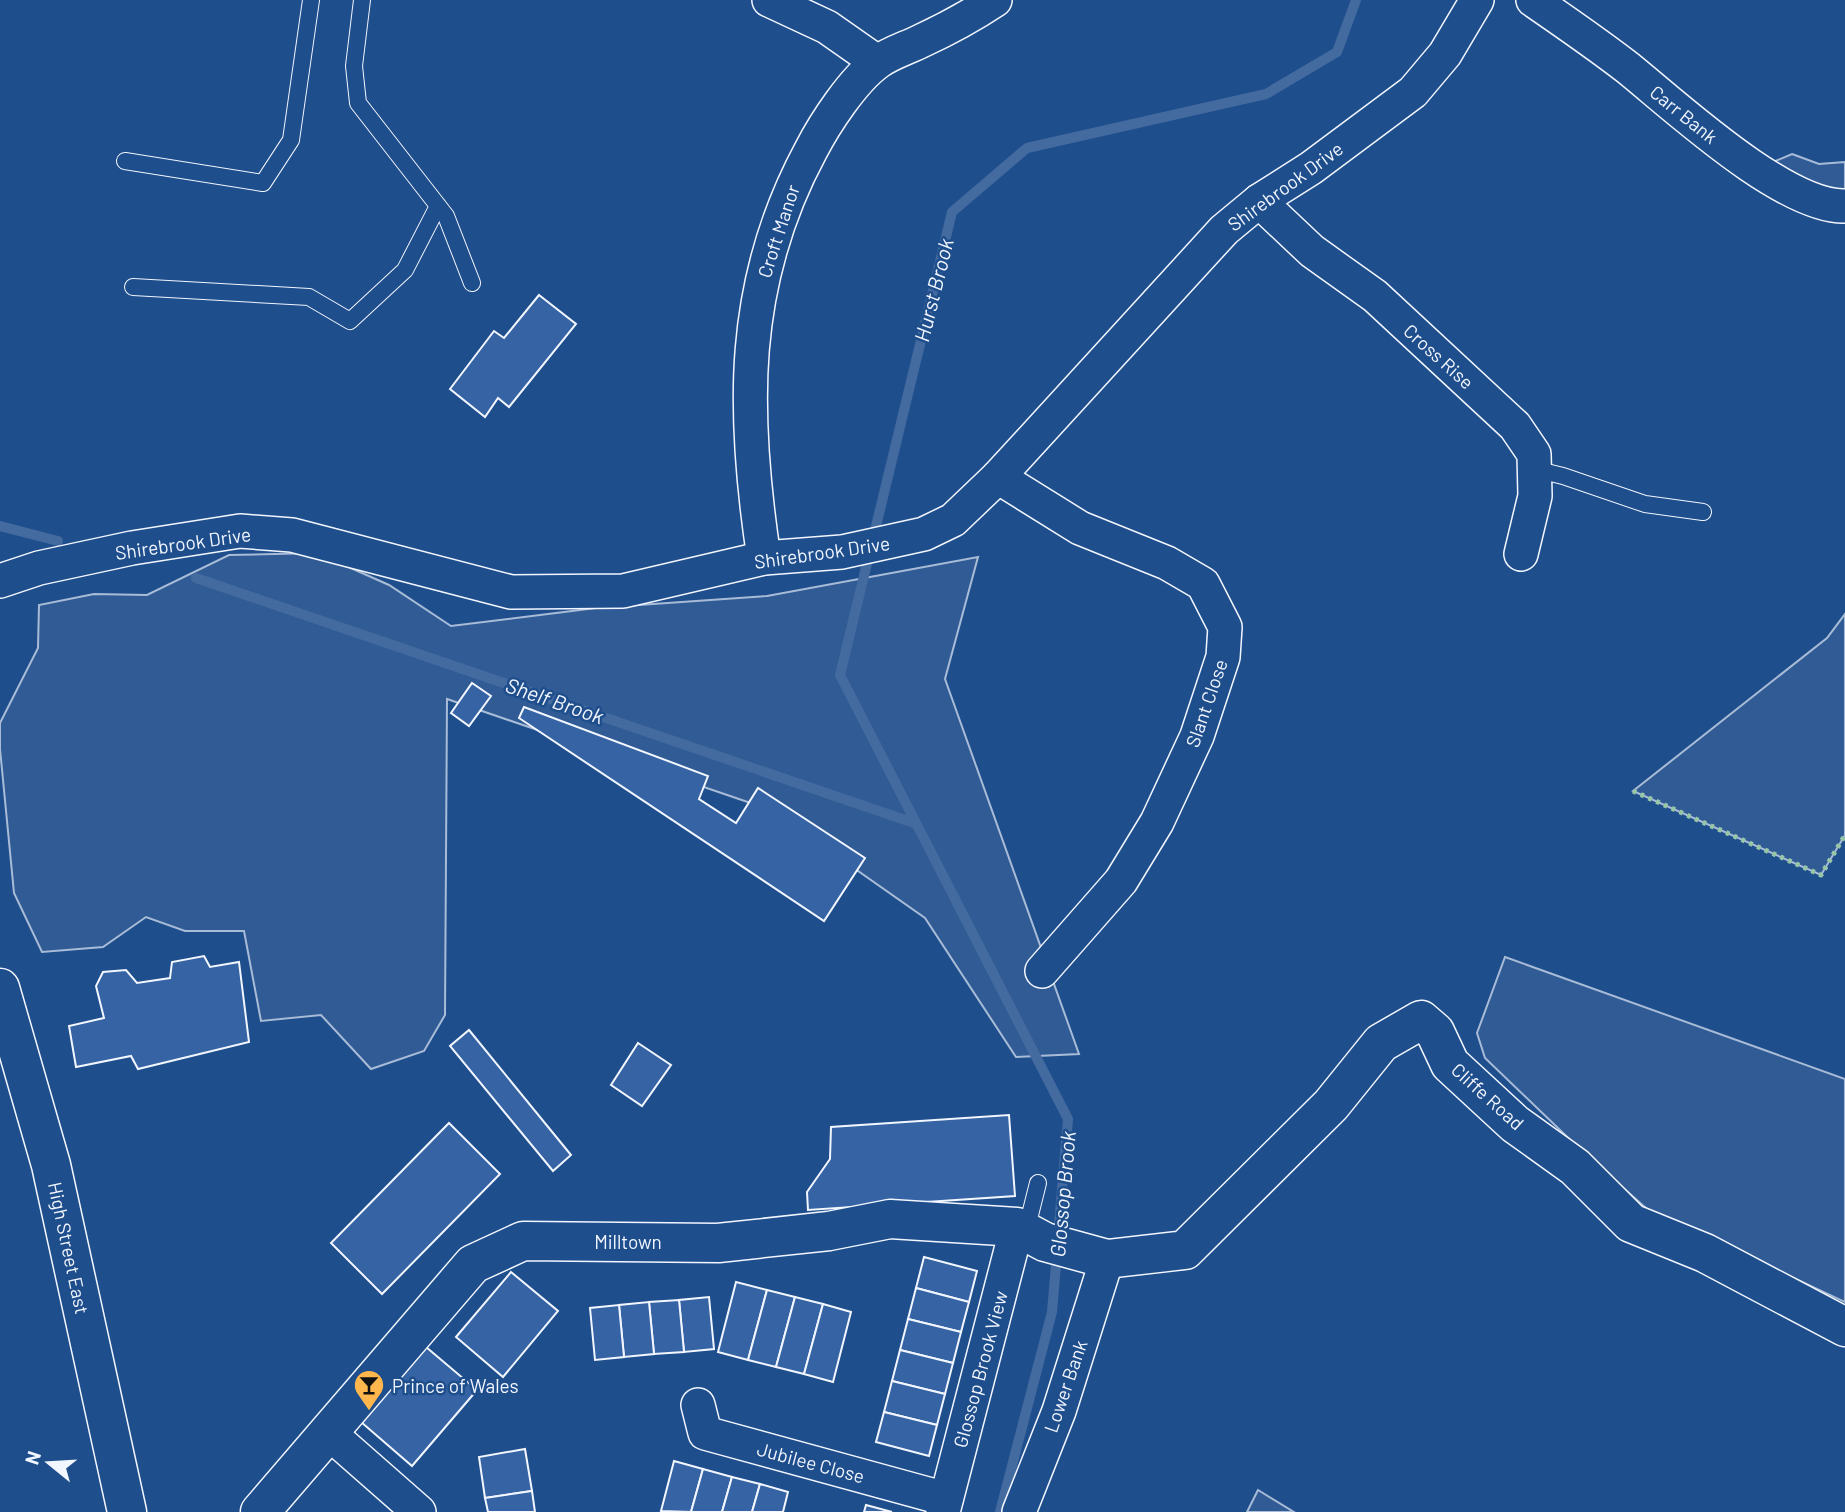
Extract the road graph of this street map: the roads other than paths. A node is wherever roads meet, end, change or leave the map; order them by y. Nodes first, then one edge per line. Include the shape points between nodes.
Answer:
1 (311, 0) edge
2 (362, 0) edge
3 (769, 0) edge
4 (995, 0) edge
5 (1477, 0) edge
6 (1532, 0) edge
7 (877, 62) junction
8 (125, 162) dead end
9 (1259, 201) junction
10 (438, 206) junction
11 (1845, 206) edge
12 (472, 283) dead end
13 (133, 287) dead end
14 (1534, 470) junction
15 (998, 477) junction
16 (1703, 512) dead end
17 (1521, 554) dead end
18 (764, 558) junction
19 (0, 581) edge
20 (1042, 971) dead end
21 (0, 988) edge
22 (1038, 1183) dead end
23 (1029, 1233) junction
24 (1102, 1257) junction
25 (1845, 1327) edge
26 (698, 1405) dead end
27 (328, 1432) junction
28 (944, 1506) edge
29 (127, 1512) edge
30 (260, 1512) edge
31 (419, 1512) edge
32 (1019, 1512) edge

1 - 8 lane via 290,140 263,183
2 - 10 lane via 354,66 358,103
3 - 7 street via 827,27
4 - 7 street, Croft Manor via 962,22
5 - 9 street, Shirebrook Drive via 1445,54 1413,92
6 - 11 street, Carr Bank via 1585,34 1703,131 1788,190
7 - 18 street, Croft Manor via 829,117 787,195 761,280 750,361 750,450
9 - 14 street, Cross Rise via 1312,251 1375,296 1514,426 1534,454
9 - 15 street, Shirebrook Drive via 1224,230
10 - 12 lane
10 - 13 lane via 405,270 350,321 309,297
14 - 16 lane via 1645,504
14 - 17 street, Cross Rise via 1535,496
15 - 18 street, Shirebrook Drive via 953,520 924,534 842,552
15 - 20 street, Slant Close via 1080,528 1167,563 1203,584 1225,627 1223,657 1197,736 1157,822 1121,881
18 - 19 street, Shirebrook Drive via 623,591 512,592 292,535 240,531 132,548
21 - 29 street, High Street East via 51,1166
22 - 23 lane
23 - 24 street, Milltown
23 - 27 street, Milltown via 890,1219 719,1243 523,1241 473,1264
23 - 28 street, Glossop Brook View
24 - 25 street, Cliffe Road via 1185,1251 1331,1105 1381,1043 1421,1020 1435,1032 1450,1064 1515,1124 1575,1167 1631,1223 1705,1253
24 - 32 street, Lower Bank via 1059,1411
26 - 28 street, Jubilee Close via 705,1433
27 - 30 street, Milltown
27 - 31 street

